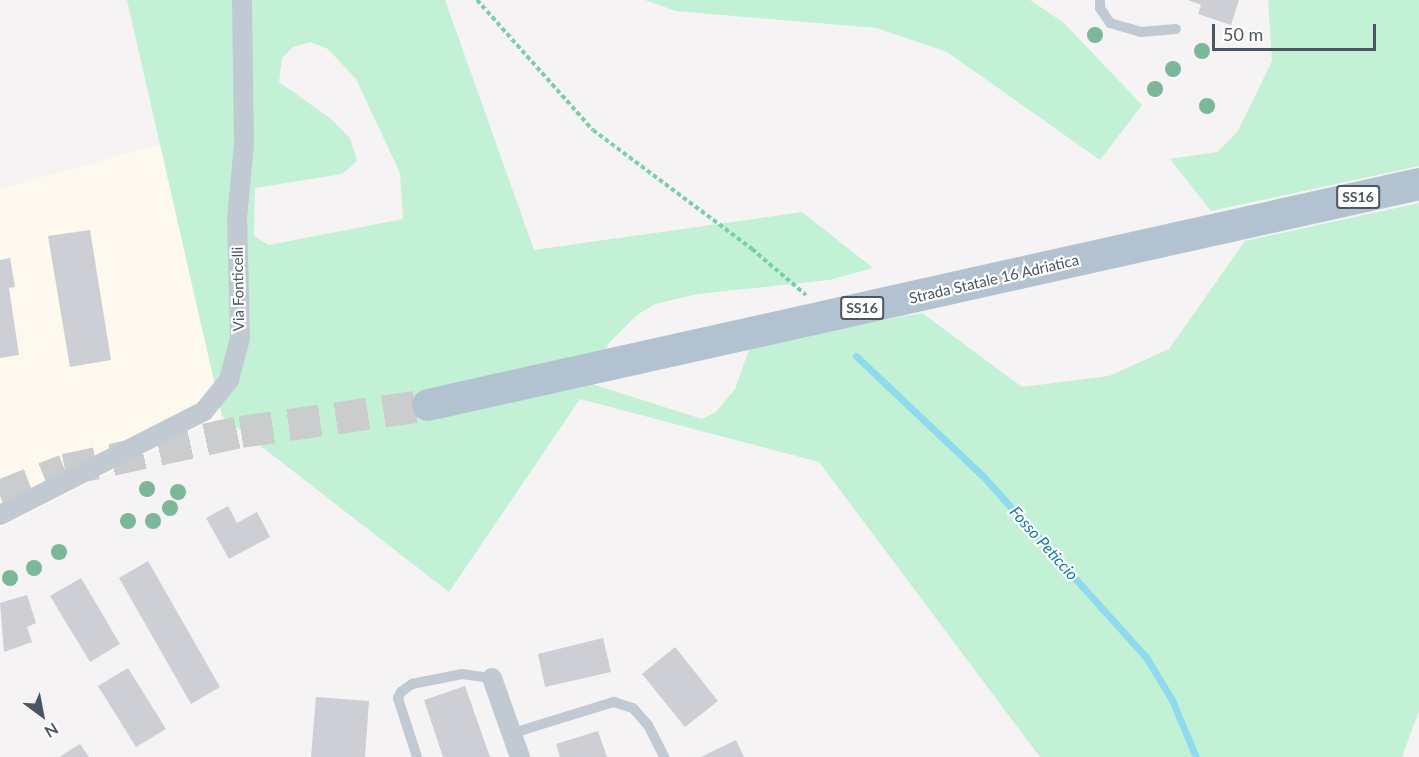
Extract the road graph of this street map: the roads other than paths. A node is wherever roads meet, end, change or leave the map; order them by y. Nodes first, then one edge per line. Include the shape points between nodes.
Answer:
1 (242, 0) edge
2 (1100, 0) edge
3 (1176, 29) dead end
4 (1419, 184) edge
5 (428, 405) tunnel mouth
6 (0, 515) edge
7 (492, 678) joint
8 (513, 733) junction
9 (417, 757) edge
10 (520, 757) edge
11 (664, 757) edge

1 - 6 street, Via Fonticelli via 244,143 237,219 240,338 229,380 204,411
2 - 3 lane via 1100,8 1110,23 1141,32
4 - 5 main road, Strada Statale 16 Adriatica / SS16
7 - 8 street
7 - 9 lane via 462,674 412,684 401,692 398,698
8 - 10 street
8 - 11 lane via 614,702 633,708 648,725

